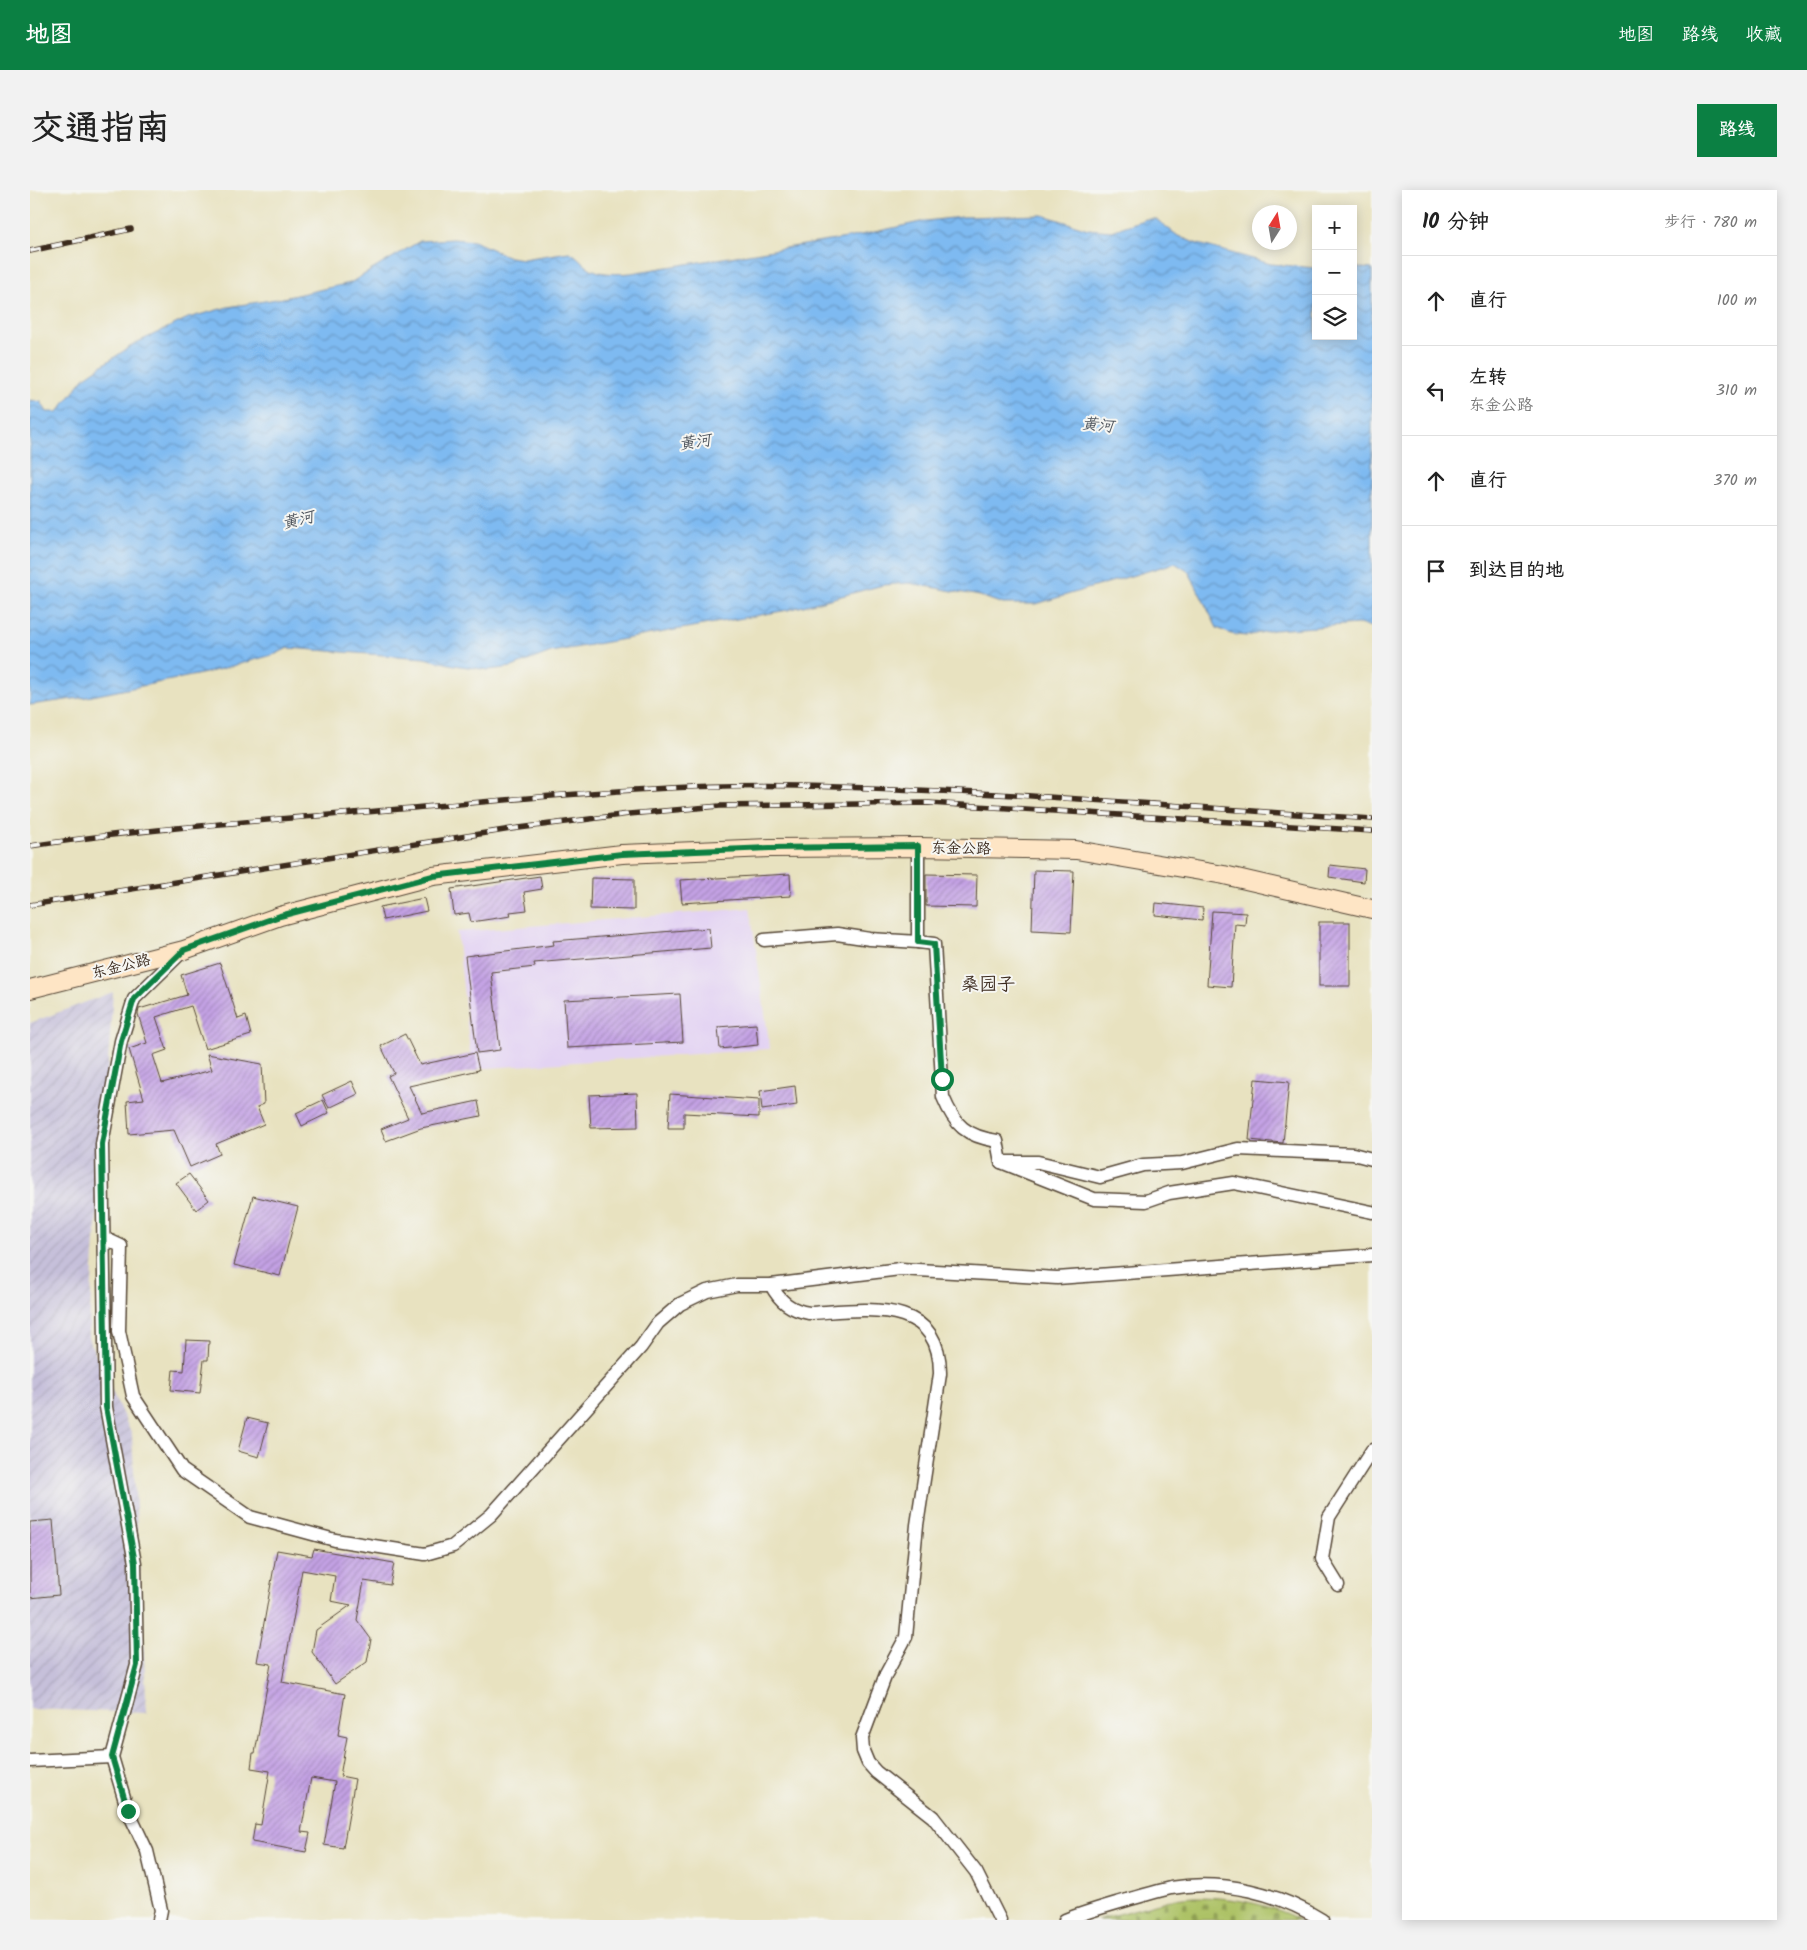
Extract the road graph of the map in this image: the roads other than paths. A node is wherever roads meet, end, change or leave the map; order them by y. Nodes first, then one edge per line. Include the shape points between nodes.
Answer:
1 (918, 846) junction
2 (1372, 909) edge
3 (764, 940) dead end
4 (918, 942) junction
5 (184, 950) junction
6 (30, 989) edge
7 (1372, 1159) edge
8 (1001, 1162) junction
9 (1372, 1212) edge
10 (104, 1238) junction
11 (1372, 1254) edge
12 (771, 1285) junction
13 (1372, 1450) edge
14 (1338, 1585) dead end
15 (112, 1757) junction
16 (30, 1761) edge
17 (159, 1920) edge
18 (1000, 1920) edge
19 (1065, 1920) edge
20 (1322, 1920) edge

1 - 2 main road, 东金公路 via 1076,850 1224,875
1 - 4 street
1 - 5 main road, 东金公路 via 622,854 433,876 280,916
3 - 4 street via 837,934 870,940
4 - 8 street via 934,944 943,1097 950,1115 962,1129 978,1138 997,1141
5 - 6 main road, 东金公路
5 - 10 street via 134,999 121,1041 102,1144
7 - 8 street via 1353,1154 1238,1149 1182,1163 1143,1165 1100,1177 1038,1162
8 - 9 street via 1094,1199 1146,1202 1169,1193 1234,1182
10 - 12 street via 121,1246 119,1331 133,1396 182,1470 250,1517 335,1540 425,1554 453,1546 491,1515 641,1347 658,1323 680,1304 707,1291 736,1285
10 - 15 street via 106,1407 135,1563 137,1665
11 - 12 street via 1057,1278 900,1269
12 - 18 street via 777,1296 797,1311 892,1311 909,1315 924,1325 935,1340 940,1356 940,1374 917,1526 906,1637 886,1674 862,1738 863,1751 876,1772 933,1817 976,1872
13 - 14 street via 1329,1517 1322,1559
15 - 16 street
15 - 17 street via 128,1811 147,1851 161,1910
19 - 20 street via 1171,1888 1194,1886 1238,1888 1260,1893 1297,1906

